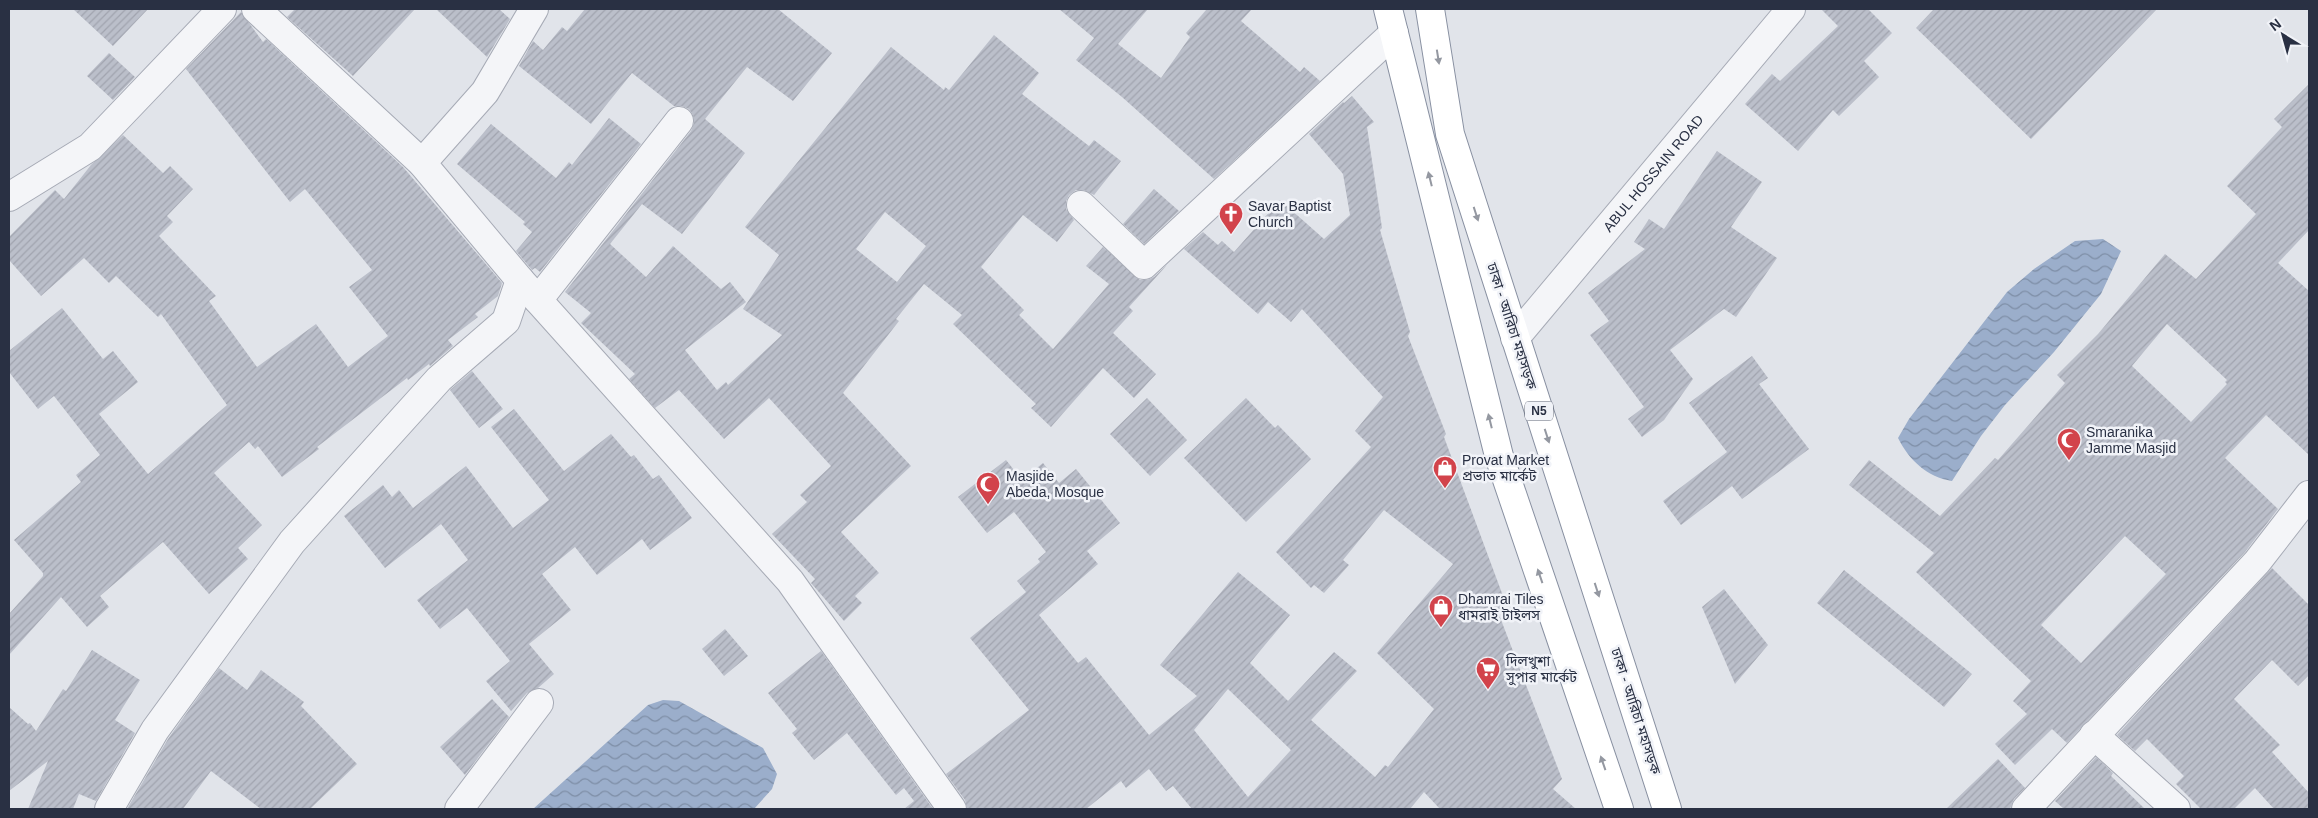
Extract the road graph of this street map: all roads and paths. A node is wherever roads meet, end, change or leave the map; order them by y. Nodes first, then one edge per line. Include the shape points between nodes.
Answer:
1 (222, 9) edge
2 (256, 9) edge
3 (534, 9) edge
4 (1430, 9) edge
5 (1791, 9) edge
6 (1391, 21) edge
7 (679, 121) dead end
8 (422, 163) junction
9 (9, 197) edge
10 (1081, 205) dead end
11 (520, 280) junction
12 (538, 300) junction
13 (1515, 338) junction
14 (2309, 495) edge
15 (539, 703) dead end
16 (2094, 735) junction
17 (109, 809) edge
18 (459, 809) edge
19 (952, 809) edge
20 (1619, 809) edge
21 (1667, 809) edge
22 (2026, 809) edge
23 (2176, 809) edge

1 - 9 street via 90,147
2 - 8 street
3 - 8 street via 485,92
4 -> 13 highway, ঢাকা - আরিচা মহাসড়ক / N5 via 1450,134
5 - 13 street, ABUL HOSSAIN ROAD
6 - 10 street via 1144,265
20 -> 6 highway via 1499,456
7 - 12 street
8 - 11 street
11 - 12 street
11 - 17 street via 506,321 439,379 292,542 155,730
12 - 19 street via 790,581
13 -> 21 highway, ঢাকা - আরিচা মহাসড়ক / N5
14 - 16 street via 2258,562
15 - 18 street
16 - 22 street
16 - 23 street

